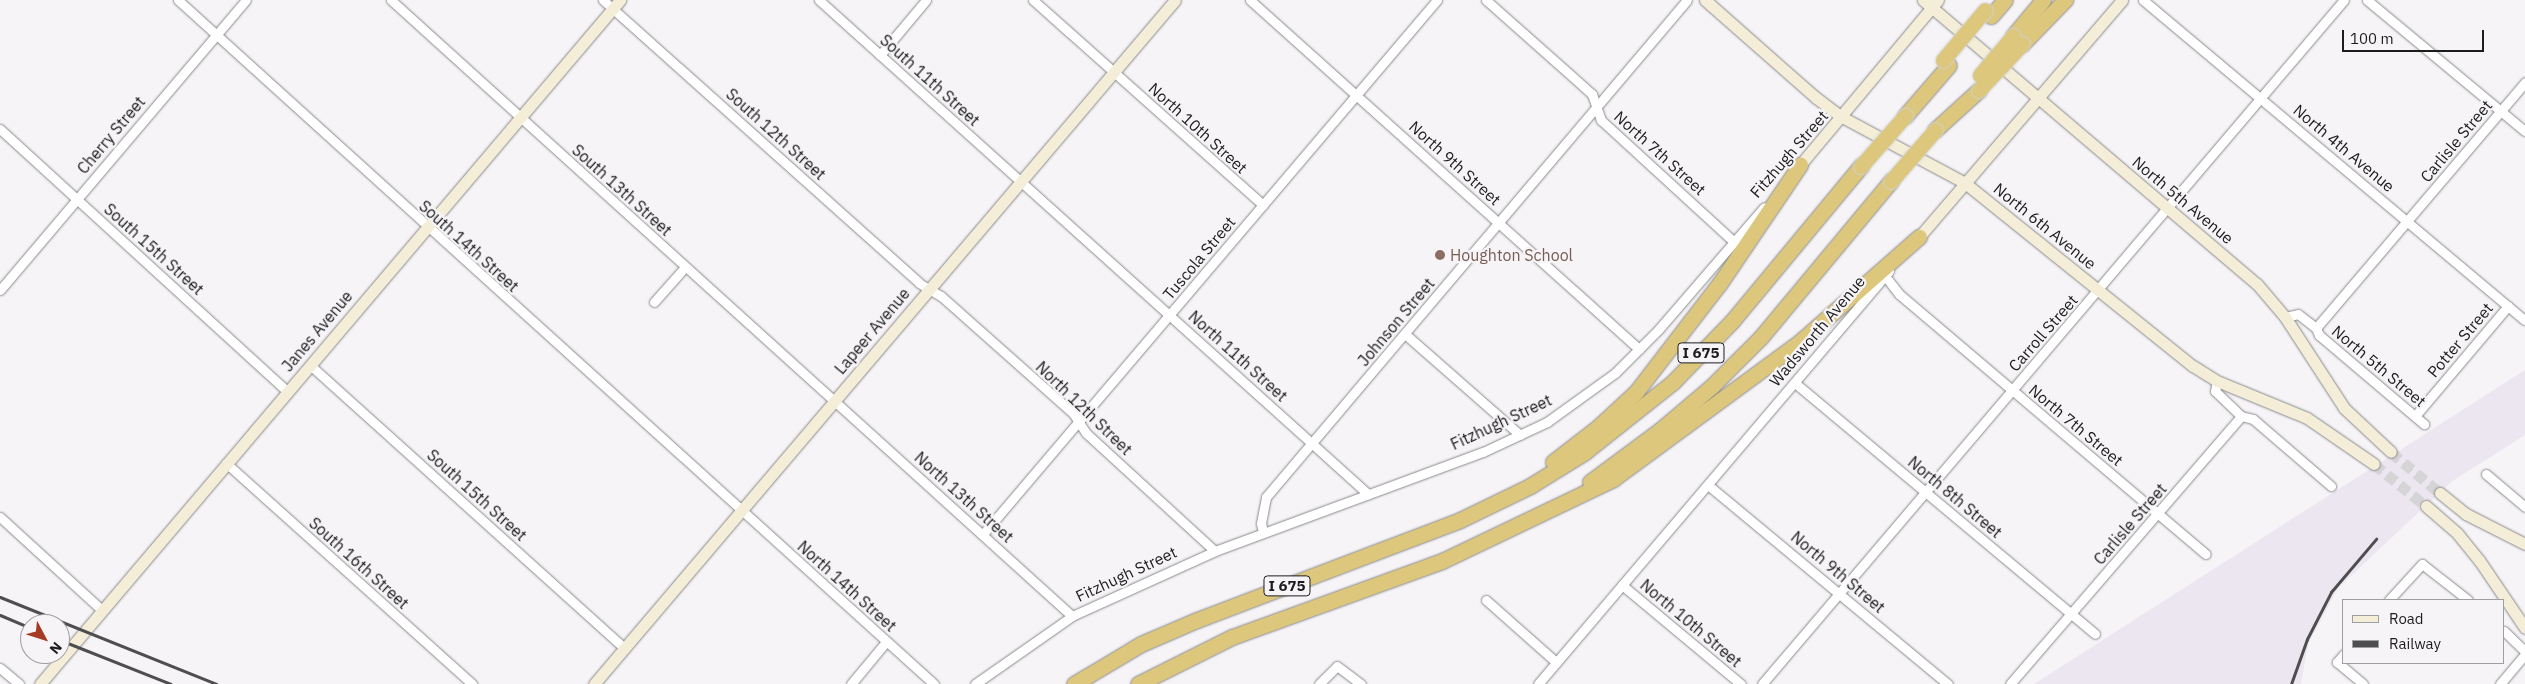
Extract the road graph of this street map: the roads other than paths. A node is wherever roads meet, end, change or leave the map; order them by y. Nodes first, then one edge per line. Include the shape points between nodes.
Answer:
1 (178, 0) edge
2 (246, 0) edge
3 (391, 0) edge
4 (603, 0) edge
5 (820, 0) edge
6 (926, 0) edge
7 (1033, 0) edge
8 (1175, 0) edge
9 (1250, 0) edge
10 (1437, 0) edge
11 (1486, 0) edge
12 (1687, 0) edge
13 (1705, 0) edge
14 (1923, 0) edge
15 (2005, 0) edge
16 (2043, 0) edge
17 (2064, 0) edge
18 (2122, 0) edge
19 (2143, 0) edge
20 (2344, 0) edge
21 (2367, 0) edge
22 (617, 4) edge
23 (1935, 4) edge
24 (1989, 8) edge
25 (216, 35) junction
26 (2018, 40) junction
27 (880, 55) junction
28 (1113, 73) junction
29 (2525, 82) edge
30 (1357, 95) junction
31 (2036, 99) junction
32 (2261, 99) junction
33 (1596, 107) junction
34 (2501, 111) junction
35 (1842, 117) junction
36 (520, 118) junction
37 (0, 129) edge
38 (2525, 131) edge
39 (1800, 165) junction
40 (1021, 182) junction
41 (1965, 183) junction
42 (77, 200) junction
43 (1263, 205) junction
44 (2168, 209) junction
45 (2408, 221) junction
46 (1499, 222) junction
47 (426, 228) junction
48 (1919, 237) junction
49 (1734, 242) junction
50 (685, 267) junction
51 (1885, 276) junction
52 (930, 288) junction
53 (0, 290) edge
54 (2099, 291) junction
55 (654, 302) dead end
56 (2508, 306) junction
57 (1170, 316) junction
58 (2285, 316) junction
59 (2525, 320) edge
60 (2316, 328) junction
61 (1406, 334) junction
62 (1639, 349) junction
63 (310, 364) junction
64 (2217, 381) junction
65 (1795, 383) junction
66 (287, 391) junction
67 (2012, 392) junction
68 (834, 400) junction
69 (2241, 416) junction
70 (2415, 416) junction
71 (1079, 423) junction
72 (2424, 424) dead end
73 (1520, 435) junction
74 (1312, 444) junction
75 (2391, 452) tunnel mouth
76 (226, 463) junction
77 (2374, 464) tunnel mouth
78 (2486, 474) dead end
79 (1708, 485) junction
80 (2331, 486) dead end
81 (1926, 492) junction
82 (2440, 493) tunnel mouth
83 (1368, 494) junction
84 (1504, 499) junction
85 (2426, 506) tunnel mouth
86 (2525, 507) edge
87 (1547, 510) junction
88 (741, 511) junction
89 (2159, 513) junction
90 (0, 517) edge
91 (1263, 533) junction
92 (983, 534) junction
93 (2525, 544) edge
94 (1215, 551) junction
95 (2206, 554) dead end
96 (1622, 585) junction
97 (1840, 592) junction
98 (2389, 599) edge
99 (2467, 599) edge
100 (1486, 600) dead end
101 (102, 610) junction
102 (2072, 614) junction
103 (1072, 616) junction
104 (2525, 628) edge
105 (2505, 632) edge
106 (2095, 634) dead end
107 (886, 642) junction
108 (624, 648) junction
109 (2525, 653) edge
110 (2342, 656) edge
111 (1556, 662) junction
112 (0, 668) edge
113 (601, 682) edge
114 (19, 684) edge
115 (40, 684) edge
116 (472, 684) edge
117 (851, 684) edge
118 (934, 684) edge
119 (975, 684) edge
120 (1074, 684) edge
121 (1138, 684) edge
122 (1319, 684) edge
123 (1361, 684) edge
124 (1538, 684) edge
125 (1741, 684) edge
126 (1762, 684) edge
127 (1948, 684) edge
128 (2010, 684) edge
129 (2363, 684) edge
130 (2500, 684) edge

1 - 25 street, South 14th Street
2 - 25 street, Cherry Street
3 - 36 street, South 13th Street
4 - 22 street, South 12th Street
5 - 27 street, South 11th Street
6 - 27 street
7 - 28 street, North 10th Street
8 - 28 street, Lapeer Avenue
9 - 30 street, North 9th Street
10 - 30 street, Tuscola Street
11 - 33 street, North 7th Street via 1592,94
12 - 33 street, Johnson Street
13 - 35 street, North 6th Avenue
14 - 23 street, North 5th Avenue
15 - 24 highway, I 675
16 - 26 highway
17 - 26 highway
18 - 31 street, Wadsworth Avenue
19 - 32 street, North 4th Avenue
20 - 32 street, Carroll Street
21 - 34 street
22 - 36 street, Janes Avenue
22 - 52 street, South 12th Street via 919,282
23 - 31 street, North 5th Avenue
23 - 35 street, Fitzhugh Street
24 - 84 highway, I 675, bridge via 1908,113 1733,320 1673,382 1586,452
25 - 42 street, Cherry Street
25 - 47 street, South 14th Street
26 - 87 highway, I 675, bridge via 1935,130 1761,337 1712,386 1604,472
27 - 40 street, South 11th Street
28 - 40 street, Lapeer Avenue
28 - 43 street, North 10th Street
29 - 34 street, Carlisle Street
30 - 43 street, Tuscola Street
30 - 46 street, North 9th Street
31 - 41 street, Wadsworth Avenue
31 - 44 street, North 5th Avenue
32 - 44 street, Carroll Street
32 - 45 street, North 4th Avenue
33 - 46 street, Johnson Street
33 - 49 street, North 7th Street via 1601,120
34 - 38 street
34 - 45 street, Carlisle Street
35 - 39 street, Fitzhugh Street
35 - 41 street, North 6th Avenue
36 - 47 street, Janes Avenue
36 - 50 street, South 13th Street
37 - 42 street, South 15th Street
39 - 49 street, Fitzhugh Street
39 - 84 highway via 1720,283 1636,392 1597,428
40 - 52 street, Lapeer Avenue
40 - 57 street, North 11th Street
41 - 48 street, Wadsworth Avenue
41 - 54 street, North 6th Avenue
42 - 53 street, Cherry Street
42 - 66 street, South 15th Street
43 - 57 street, Tuscola Street
44 - 54 street, Carroll Street
44 - 58 street, North 5th Avenue via 2244,272
45 - 56 street, North 4th Avenue
45 - 60 street, Carlisle Street
46 - 61 street, Johnson Street
46 - 62 street, North 9th Street
47 - 63 street, Janes Avenue
47 - 88 street, South 14th Street
48 - 51 street, Wadsworth Avenue
48 - 87 highway via 1802,340 1664,445 1613,479
49 - 62 street, Fitzhugh Street
50 - 55 street
50 - 68 street, South 13th Street
51 - 65 street, Wadsworth Avenue
51 - 67 street, North 7th Street via 1899,294
52 - 68 street, Lapeer Avenue
52 - 71 street, North 12th Street via 1072,413
54 - 64 street, North 6th Avenue via 2163,344
54 - 67 street, Carroll Street
56 - 59 street, North 4th Avenue
56 - 70 street, Potter Street
57 - 71 street, Tuscola Street
57 - 74 street, North 11th Street
58 - 60 street via 2298,314
58 - 75 street, North 5th Avenue via 2344,408
60 - 70 street, North 5th Street via 2319,335
61 - 73 street
61 - 74 street, Johnson Street
62 - 73 street, Fitzhugh Street via 1580,400
63 - 66 street, Janes Avenue
63 - 108 street, South 15th Street
64 - 69 street via 2216,390
64 - 77 street, North 6th Avenue via 2307,418
65 - 79 street, Wadsworth Avenue
65 - 81 street, North 8th Street
66 - 76 street, Janes Avenue
67 - 81 street, Carroll Street
67 - 89 street, North 7th Street
68 - 88 street, Lapeer Avenue
68 - 92 street, North 13th Street
69 - 80 street via 2253,420
69 - 89 street, Carlisle Street
70 - 72 street, North 5th Street
71 - 92 street, Tuscola Street
71 - 94 street, North 12th Street
73 - 83 street, Fitzhugh Street
74 - 83 street, North 11th Street
74 - 91 street, Johnson Street via 1266,497 1261,523
76 - 101 street, Janes Avenue
76 - 116 street, South 16th Street
78 - 86 street
79 - 96 street, Wadsworth Avenue
79 - 97 street, North 9th Street
81 - 97 street, Carroll Street
81 - 102 street, North 8th Street
82 - 93 street via 2466,514
83 - 91 street, Fitzhugh Street
84 - 120 highway, I 675 via 1417,538 1141,644
85 - 104 street via 2457,533 2479,560
87 - 121 highway, I 675 via 1442,561 1232,637
88 - 107 street, North 14th Street
88 - 108 street, Lapeer Avenue
89 - 95 street, North 7th Street
89 - 102 street, Carlisle Street
90 - 101 street
91 - 94 street, Fitzhugh Street
92 - 103 street, North 13th Street
94 - 103 street, Fitzhugh Street
96 - 111 street, Wadsworth Avenue
96 - 125 street, North 10th Street
97 - 126 street, Carroll Street
97 - 127 street, North 9th Street
98 - 99 street via 2422,564
100 - 111 street
101 - 115 street, Janes Avenue
102 - 106 street, North 8th Street
102 - 128 street, Carlisle Street
103 - 119 street, Fitzhugh Street
105 - 109 street
107 - 117 street
107 - 118 street, North 14th Street
108 - 113 street, Lapeer Avenue
109 - 130 street
110 - 129 street via 2337,662
111 - 124 street, Wadsworth Avenue
112 - 114 street
122 - 123 street via 1337,666

